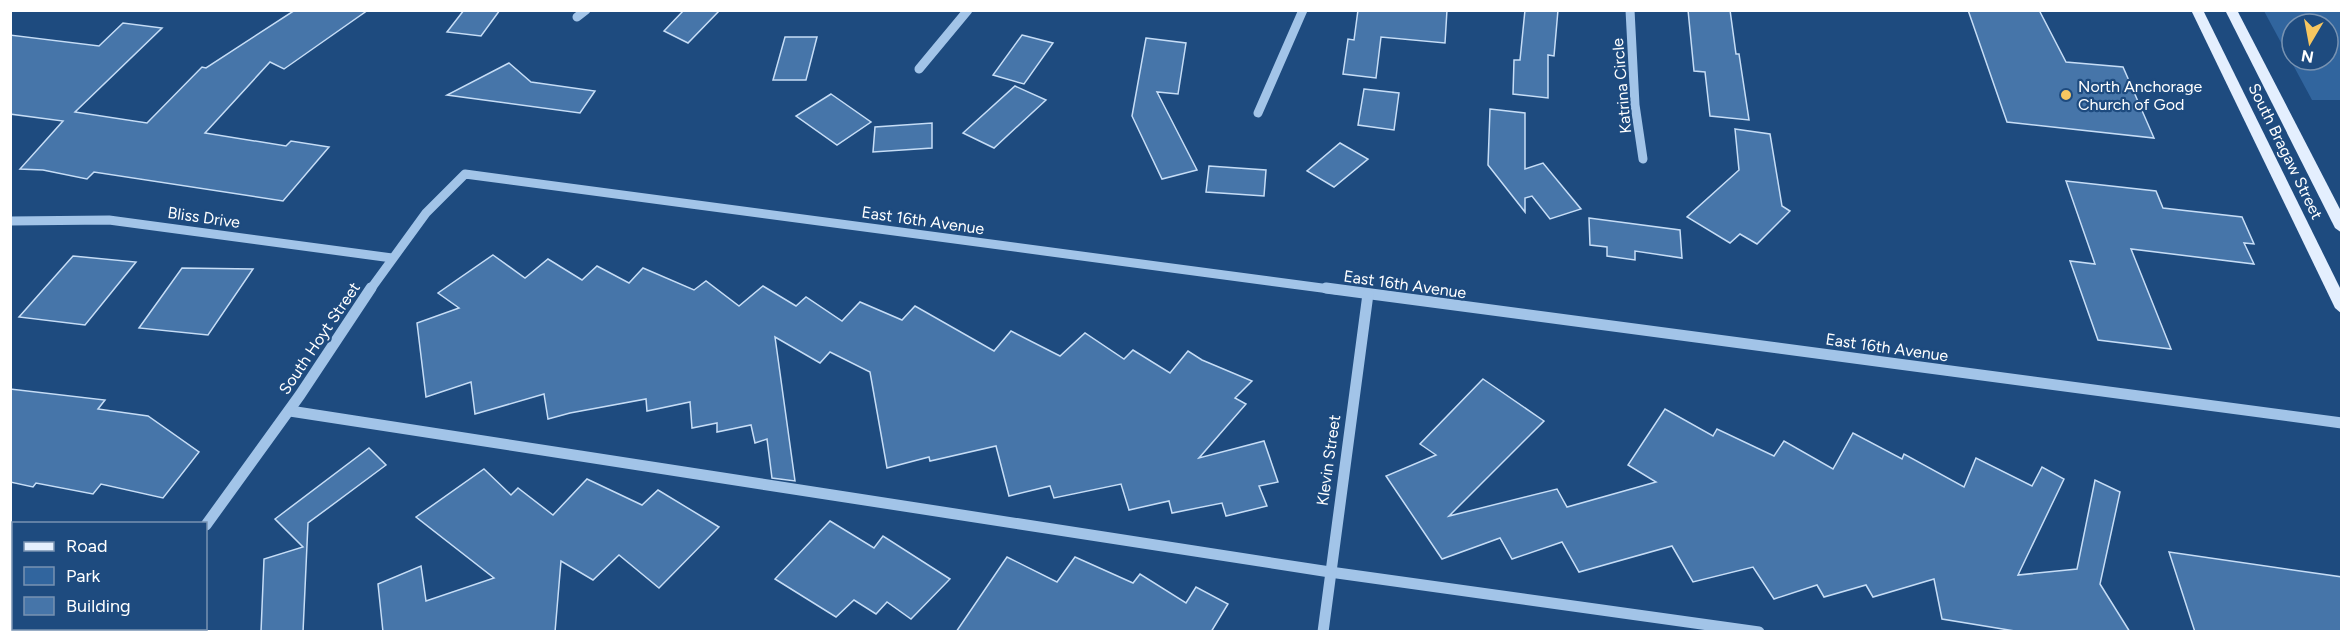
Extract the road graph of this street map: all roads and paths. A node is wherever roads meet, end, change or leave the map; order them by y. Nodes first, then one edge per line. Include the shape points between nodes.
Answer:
1 (586, 10) edge
2 (968, 10) edge
3 (1303, 10) edge
4 (1630, 10) edge
5 (2197, 10) edge
6 (2231, 10) edge
7 (577, 17) dead end
8 (919, 69) dead end
9 (1258, 113) dead end
10 (1643, 159) dead end
11 (465, 174) joint
12 (10, 221) edge
13 (2342, 228) edge
14 (393, 258) junction
15 (1368, 294) junction
16 (2342, 308) edge
17 (290, 411) junction
18 (2342, 423) edge
19 (207, 524) edge
20 (1330, 572) junction
21 (1323, 632) edge
22 (1759, 632) edge

1 - 7 street
2 - 8 street
3 - 9 street
4 - 10 street, Katrina Circle via 1635,105
5 - 16 main road, South Bragaw Street
6 - 13 main road, South Bragaw Street
11 - 14 street, South Hoyt Street via 441,194
11 - 15 street, East 16th Avenue
12 - 14 street, Bliss Drive via 109,220
14 - 17 street, South Hoyt Street
15 - 18 street, East 16th Avenue
15 - 20 street, Klevin Street
17 - 19 street, South Hoyt Street
17 - 20 street
20 - 21 street, Klevin Street
20 - 22 street

